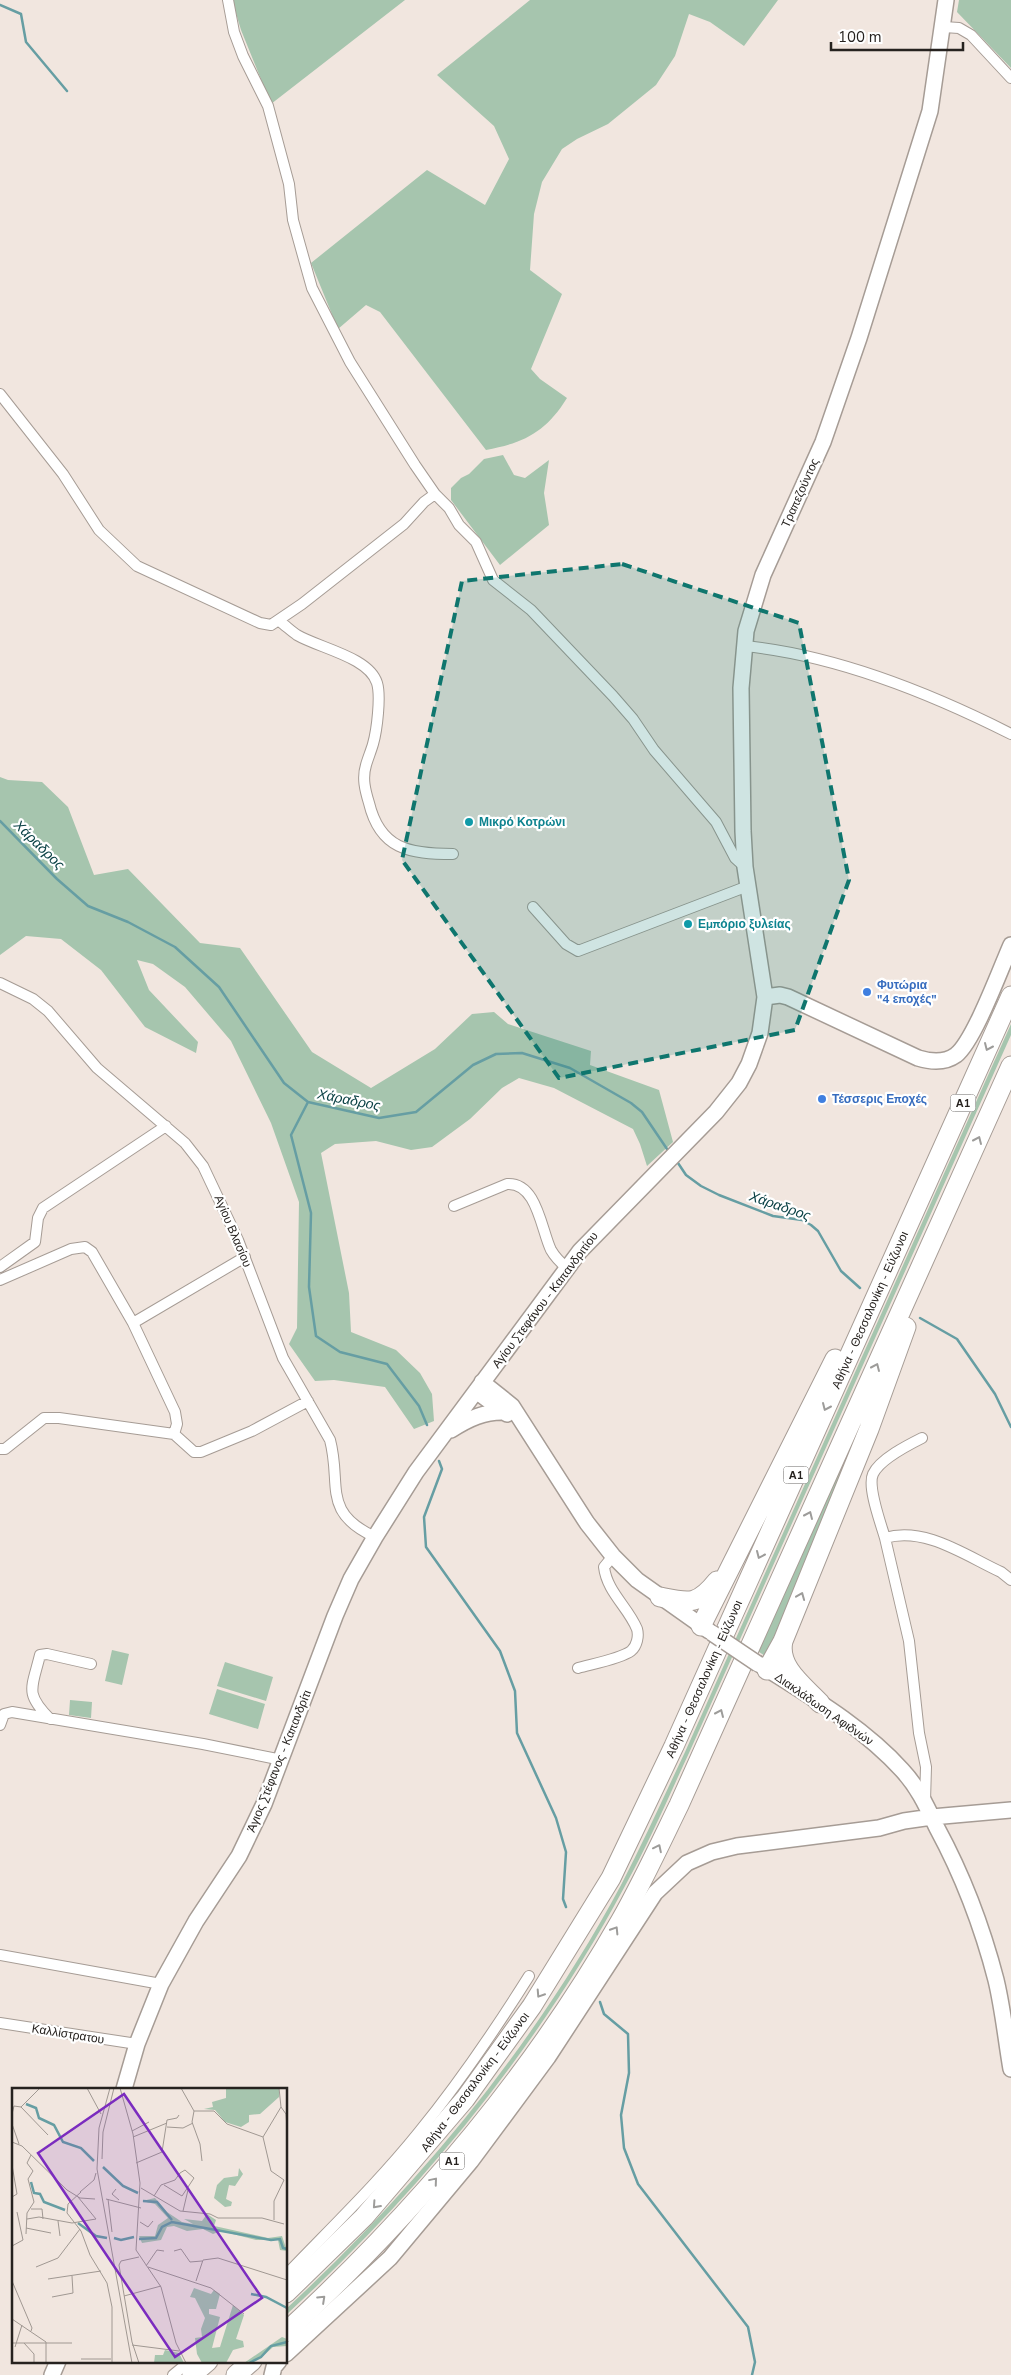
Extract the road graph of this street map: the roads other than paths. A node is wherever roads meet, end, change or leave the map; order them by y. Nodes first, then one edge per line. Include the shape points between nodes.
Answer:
1 (228, 0) edge
2 (946, 0) edge
3 (944, 27) junction
4 (1011, 78) edge
5 (0, 394) edge
6 (436, 494) junction
7 (279, 621) junction
8 (744, 646) junction
9 (1011, 734) edge
10 (453, 854) dead end
11 (745, 867) junction
12 (748, 886) junction
13 (533, 907) dead end
14 (1011, 945) edge
15 (0, 983) edge
16 (1011, 996) edge
17 (765, 997) junction
18 (1011, 1066) edge
19 (166, 1126) junction
20 (918, 1203) junction
21 (454, 1206) dead end
22 (943, 1217) junction
23 (245, 1257) junction
24 (0, 1267) edge
25 (567, 1268) junction
26 (0, 1280) edge
27 (133, 1323) junction
28 (479, 1387) junction
29 (308, 1401) junction
30 (505, 1412) junction
31 (522, 1422) junction
32 (174, 1434) junction
33 (443, 1435) junction
34 (922, 1438) dead end
35 (0, 1449) edge
36 (374, 1537) junction
37 (886, 1538) junction
38 (613, 1556) junction
39 (730, 1567) junction
40 (1011, 1580) edge
41 (660, 1597) junction
42 (706, 1630) junction
43 (782, 1641) junction
44 (91, 1664) dead end
45 (762, 1667) junction
46 (578, 1668) dead end
47 (820, 1703) junction
48 (51, 1720) junction
49 (0, 1725) edge
50 (282, 1760) junction
51 (652, 1794) junction
52 (925, 1802) junction
53 (637, 1811) dead end
54 (1006, 1811) edge
55 (934, 1822) junction
56 (0, 1955) edge
57 (529, 1976) dead end
58 (161, 1984) junction
59 (0, 2023) edge
60 (137, 2044) junction
61 (1011, 2069) edge
62 (124, 2088) edge
63 (288, 2273) edge
64 (288, 2291) edge
65 (288, 2330) edge
66 (288, 2352) edge
67 (58, 2362) edge
68 (189, 2362) edge
69 (207, 2362) edge
70 (251, 2362) edge
71 (278, 2362) edge
72 (52, 2375) edge
73 (174, 2375) edge
74 (192, 2375) edge
75 (236, 2375) edge
76 (272, 2375) edge

1 - 6 street via 243,56 268,106 312,288 350,362
2 - 3 main road, Τραπεζούντος
3 - 4 street via 959,28 971,35
3 - 8 main road, Τραπεζούντος via 930,111 859,338 823,442 763,575
5 - 7 street via 63,474 99,530 128,559 260,623 271,625
6 - 7 street via 404,524
6 - 11 street via 476,542 493,580 530,610 618,702 716,822 735,858
7 - 10 street via 296,634 359,662 369,669 377,683 374,743 365,766 364,784 371,812 381,833 401,849
8 - 9 street via 772,649 882,678
8 - 11 main road, Τραπεζούντος via 741,688
11 - 12 main road, Τραπεζούντος
12 - 13 street via 578,951 566,944
12 - 17 main road, Τραπεζούντος
14 - 17 main road via 966,1045 956,1055 936,1062 918,1058 788,997
15 - 19 street, Αγίου Βλασίου via 48,1011 97,1068
16 -> 20 highway, Αθήνα - Θεσσαλονίκη - Εύζωνοι / Α1
17 - 25 main road, Αγίου Στεφάνου - Καπανδριτίου via 753,1054 731,1094 594,1235
22 -> 18 highway, Α1
19 - 23 street, Αγίου Βλασίου via 203,1166
19 - 24 street via 43,1208 38,1218 35,1242
20 - 39 highway via 873,1283
20 -> 51 highway, Αθήνα - Θεσσαλονίκη - Εύζωνοι / Α1
21 - 25 street via 515,1183 527,1191 552,1251
43 -> 22 highway via 866,1437
65 -> 22 highway, Α1 via 384,2238 488,2117 556,2023 641,1887 700,1766
23 - 27 street
23 - 29 street, Αγίου Βλασίου via 283,1358
25 - 28 main road, Αγίου Στεφάνου - Καπανδριτίου
26 - 27 street via 71,1249 86,1247 109,1279
27 - 32 street via 175,1412 177,1424
28 - 30 main road, Διακλάδωση Αφιδνών
28 - 31 main road, Διακλάδωση Αφιδνών via 512,1406
28 - 33 main road, Αγίου Στεφάνου - Καπανδριτίου
29 - 32 street via 252,1431 201,1452 194,1452
29 - 36 street, Αγίου Βλασίου via 332,1447 336,1502 358,1530
30 - 31 main road, Διακλάδωση Αφιδνών
30 - 33 main road via 475,1417
31 - 38 main road, Διακλάδωση Αφιδνών
32 - 35 street via 44,1418 5,1449
33 - 36 main road, Αγίου Στεφάνου - Καπανδριτίου
34 - 37 street via 898,1449 873,1474 872,1484
36 - 50 main road, Άγιος Στέφανος - Καπανδρίτι via 343,1596
37 - 40 street via 897,1534 917,1535 1001,1572
37 - 52 street via 909,1641 926,1767
38 - 41 main road, Διακλάδωση Αφιδνών
38 - 46 street via 604,1567 605,1575 636,1629 637,1640 631,1651
39 - 41 highway via 705,1595 694,1602
39 - 42 highway
41 - 42 main road, Διακλάδωση Αφιδνών
42 - 45 main road, Διακλάδωση Αφιδνών, bridge
43 - 45 highway
43 - 47 highway via 783,1660
44 - 48 street via 40,1655 32,1697
45 - 47 main road, Διακλάδωση Αφιδνών
47 - 52 main road, Διακλάδωση Αφιδνών via 884,1752
48 - 49 street via 8,1712
48 - 50 street
50 - 58 main road, Άγιος Στέφανος - Καπανδρίτι via 239,1856 196,1921
51 - 53 highway
51 -> 64 highway, Αθήνα - Θεσσαλονίκη - Εύζωνοι / Α1 via 596,1900 532,2006 465,2099 364,2217
52 - 55 main road, Διακλάδωση Αφιδνών
54 - 55 main road
55 - 61 main road, Διακλάδωση Αφιδνών via 979,1920 996,1981
55 - 66 main road via 904,1821 879,1828 737,1846 699,1857 678,1870 656,1893 548,2057 432,2210 390,2258
56 - 58 street
57 - 63 street via 418,2133
58 - 60 main road, Άγιος Στέφανος - Καπανδρίτι
59 - 60 street, Καλλίστρατου
60 - 62 main road, Άγιος Στέφανος - Καπανδρίτι
67 - 72 main road
68 - 73 street
69 - 74 highway
70 - 75 highway
71 - 76 main road

